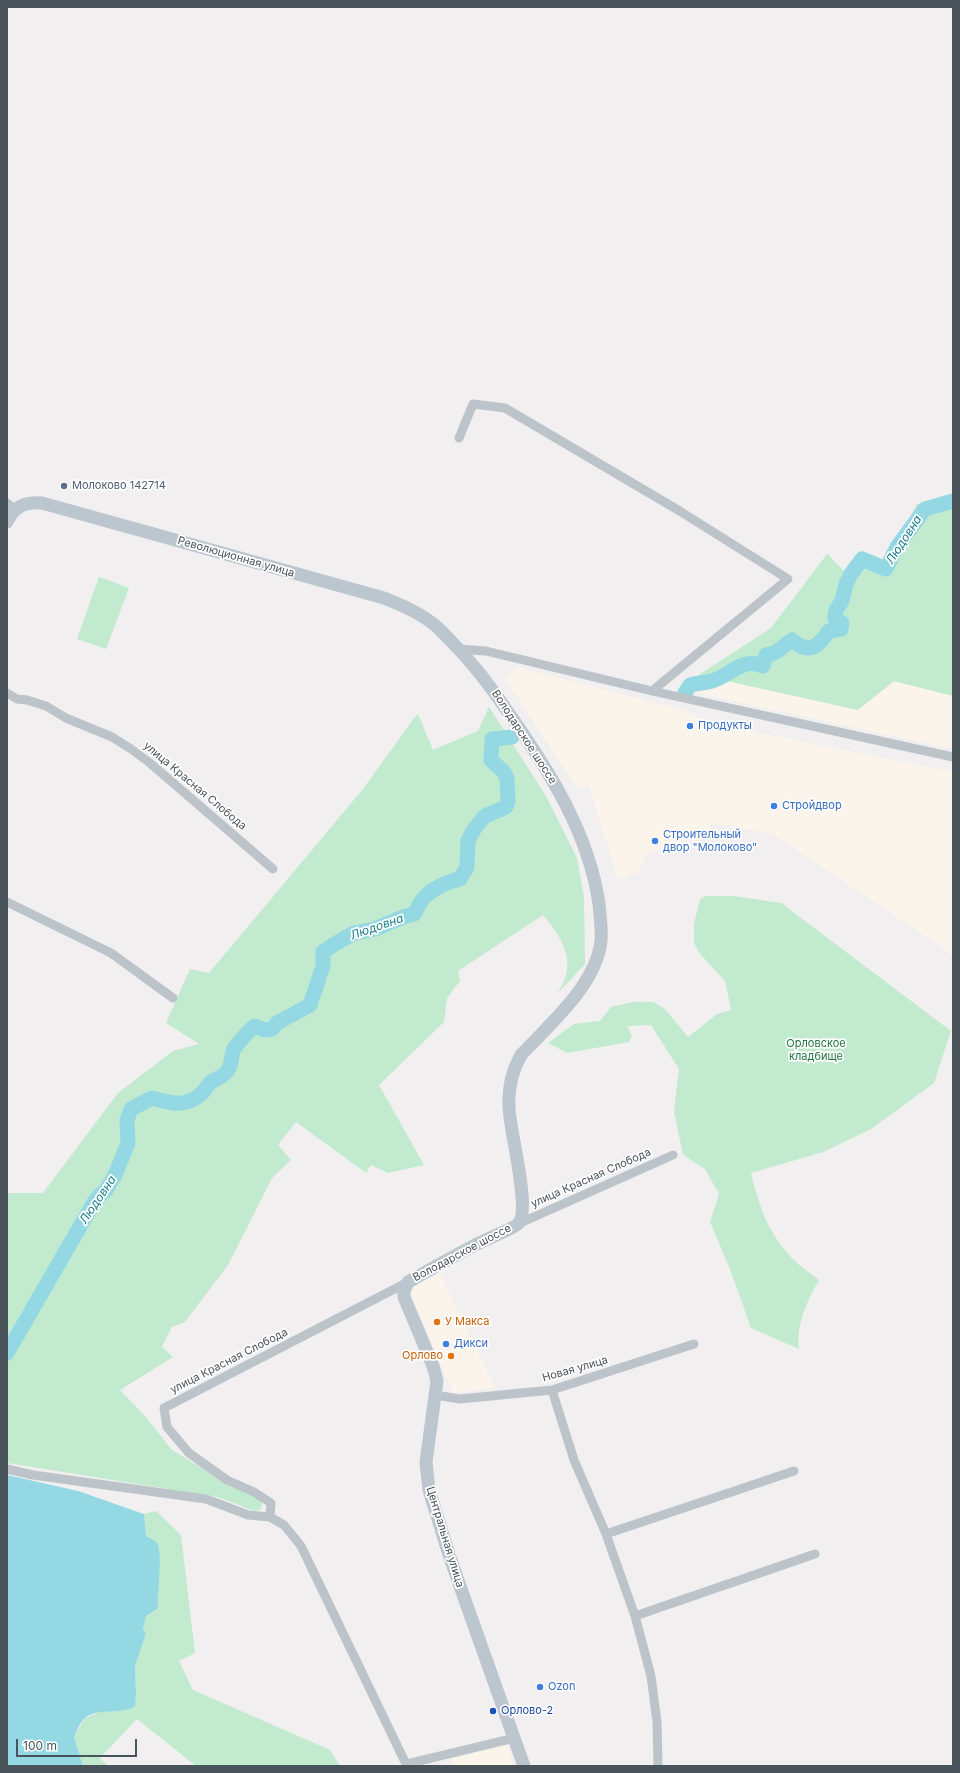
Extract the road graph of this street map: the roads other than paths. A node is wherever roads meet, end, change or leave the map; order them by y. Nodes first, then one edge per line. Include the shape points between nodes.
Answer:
1 (459, 438) dead end
2 (11, 506) edge
3 (7, 522) edge
4 (459, 649) junction
5 (652, 691) junction
6 (7, 693) edge
7 (953, 757) edge
8 (273, 868) dead end
9 (7, 902) edge
10 (173, 998) dead end
11 (672, 1155) dead end
12 (518, 1224) junction
13 (408, 1282) junction
14 (694, 1344) dead end
15 (552, 1390) junction
16 (435, 1395) junction
17 (7, 1470) edge
18 (794, 1471) dead end
19 (270, 1517) junction
20 (606, 1534) junction
21 (815, 1554) dead end
22 (635, 1616) junction
23 (514, 1738) junction
24 (524, 1766) edge
25 (658, 1766) edge

1 - 5 street via 473,404 505,408 678,510 788,579
2 - 3 main road, Революционная улица
2 - 4 main road, Революционная улица via 42,503 384,598 433,623
4 - 5 street via 486,652
4 - 12 main road, Володарское шоссе via 477,667 541,759 559,791 591,865 600,913 601,941 594,965 580,992 521,1055 514,1066 509,1108 523,1208
5 - 7 street
6 - 8 street, улица Красная Слобода via 17,699 46,706 131,749
9 - 10 street via 111,953
11 - 12 street, улица Красная Слобода
12 - 13 main road, Володарское шоссе via 477,1243
13 - 16 main road, Центральная улица via 404,1297 433,1366 437,1381
13 - 19 street, улица Красная Слобода via 164,1408 166,1427 189,1453 227,1480 271,1503
14 - 15 street, Новая улица
15 - 16 street, Новая улица via 460,1399
15 - 20 street via 574,1460
16 - 23 main road, Центральная улица via 426,1462 429,1490 450,1558
17 - 19 street via 206,1499 248,1515
18 - 20 street
19 - 23 street via 284,1525 301,1546 406,1764
20 - 22 street
21 - 22 street
22 - 25 street via 651,1676 657,1722
23 - 24 main road, Центральная улица

